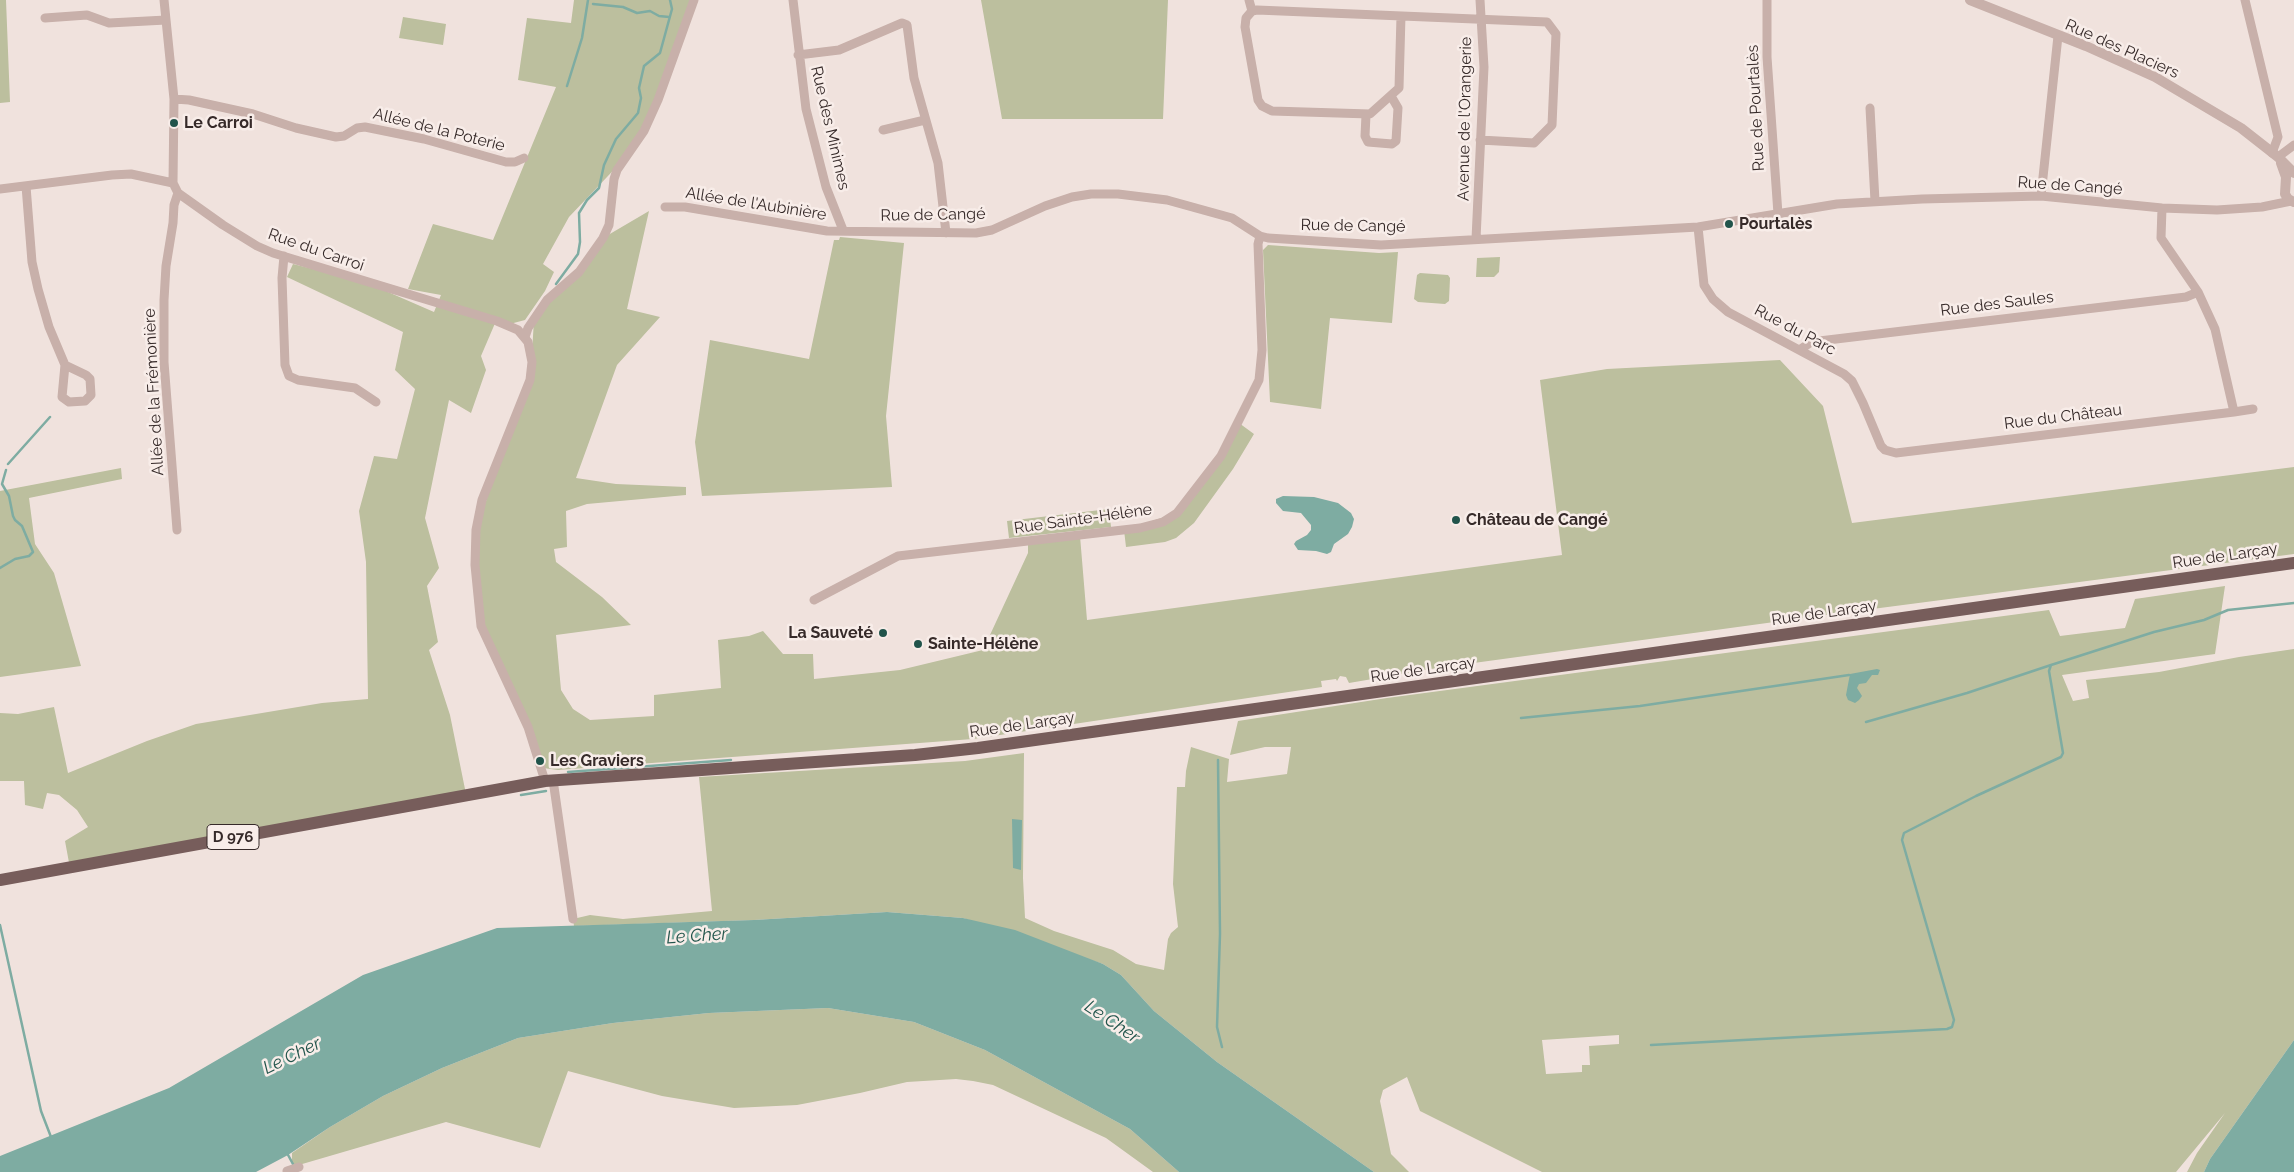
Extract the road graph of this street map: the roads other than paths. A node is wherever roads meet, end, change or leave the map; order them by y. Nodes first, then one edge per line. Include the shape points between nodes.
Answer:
1 (164, 0) edge
2 (694, 0) edge
3 (793, 0) edge
4 (1249, 0) edge
5 (1480, 0) edge
6 (1767, 0) edge
7 (1970, 0) edge
8 (2244, 0) edge
9 (1255, 10) junction
10 (1401, 16) junction
11 (45, 18) dead end
12 (166, 20) junction
13 (1481, 20) junction
14 (2058, 36) junction
15 (798, 55) junction
16 (1391, 96) junction
17 (174, 99) junction
18 (1870, 108) dead end
19 (1366, 115) junction
20 (926, 120) junction
21 (883, 130) dead end
22 (1480, 140) junction
23 (2294, 145) edge
24 (2275, 155) junction
25 (524, 158) dead end
26 (2294, 173) edge
27 (173, 183) junction
28 (26, 186) junction
29 (0, 189) edge
30 (2290, 192) edge
31 (178, 194) junction
32 (2041, 196) junction
33 (1875, 201) junction
34 (665, 207) dead end
35 (2162, 208) junction
36 (1778, 214) junction
37 (1698, 227) junction
38 (844, 230) junction
39 (946, 233) junction
40 (1260, 236) junction
41 (1476, 239) junction
42 (284, 256) junction
43 (2198, 292) junction
44 (525, 337) junction
45 (1800, 349) junction
46 (65, 365) dead end
47 (376, 402) dead end
48 (2253, 409) dead end
49 (2234, 412) junction
50 (1896, 453) joint
51 (177, 530) dead end
52 (2294, 563) edge
53 (814, 600) dead end
54 (549, 780) junction
55 (0, 880) edge
56 (573, 919) dead end
57 (299, 1167) dead end
58 (287, 1171) edge

1 - 12 street
2 - 44 street via 644,131 617,170 611,214 603,238 579,272 547,300
3 - 15 street, Rue des Minimes
4 - 9 street
5 - 13 street, Avenue de l'Orangerie
6 - 36 street, Rue de Pourtalès via 1767,57
7 - 14 street, Rue des Placiers
8 - 24 street via 2278,138
9 - 10 street
9 - 19 street via 1246,18 1245,27 1256,94 1262,106 1272,111
10 - 13 street
10 - 16 street via 1399,88
11 - 12 street via 87,15 109,23
12 - 17 street
13 - 22 street, Avenue de l'Orangerie via 1484,67
13 - 22 street via 1545,22 1556,34 1550,129 1534,143
14 - 24 street, Rue des Placiers via 2155,77 2241,128
14 - 32 street
15 - 20 street via 839,50 902,22 908,25 914,78
15 - 38 street, Rue des Minimes via 806,109 823,176
16 - 19 street
16 - 19 street via 1398,108 1396,142 1368,142 1365,136
17 - 25 street, Allée de la Poterie via 253,114 296,128 336,136 365,128 424,139 506,162
17 - 27 street
18 - 33 street
20 - 21 street
20 - 39 street via 938,163
22 - 41 street, Avenue de l'Orangerie
23 - 24 street
24 - 26 street, Rue des Placiers
24 - 30 street via 2285,172
27 - 28 street via 131,174
27 - 31 street
28 - 29 street
28 - 46 street via 32,262 49,326
30 - 35 street, Rue de Cangé via 2262,207 2217,210
31 - 42 street, Rue du Carroi via 257,246
31 - 51 street, Allée de la Frémonière via 174,205 164,300 164,362
32 - 33 street, Rue de Cangé
32 - 35 street, Rue de Cangé
33 - 36 street, Rue de Cangé
34 - 38 street, Allée de l'Aubinière via 685,207 812,229
35 - 43 street via 2160,234 2163,242
36 - 37 street, Rue de Cangé
37 - 41 street, Rue de Cangé
37 - 45 street, Rue du Parc via 1704,285 1712,299 1728,312
38 - 39 street, Rue de Cangé
39 - 40 street, Rue de Cangé via 992,230 1072,197 1118,194 1167,200 1232,218
40 - 41 street, Rue de Cangé via 1381,245
40 - 53 street, Rue Sainte-Hélène via 1262,350 1259,380 1221,456 1177,513 1163,522 1140,528 898,556
42 - 44 street, Rue du Carroi via 497,321 518,330
42 - 47 street via 282,278 289,376 355,388
43 - 45 street, Rue des Saules via 1811,342
43 - 49 street via 2215,329
44 - 54 street via 532,355 530,380 482,500 475,546 476,591 481,626
45 - 50 street, Rue du Parc via 1852,381 1881,446
48 - 49 street, Rue du Château
49 - 50 street, Rue du Château
52 - 54 main road, Rue de Larçay via 978,748 905,756
54 - 55 main road, D 976
54 - 56 street
57 - 58 street

